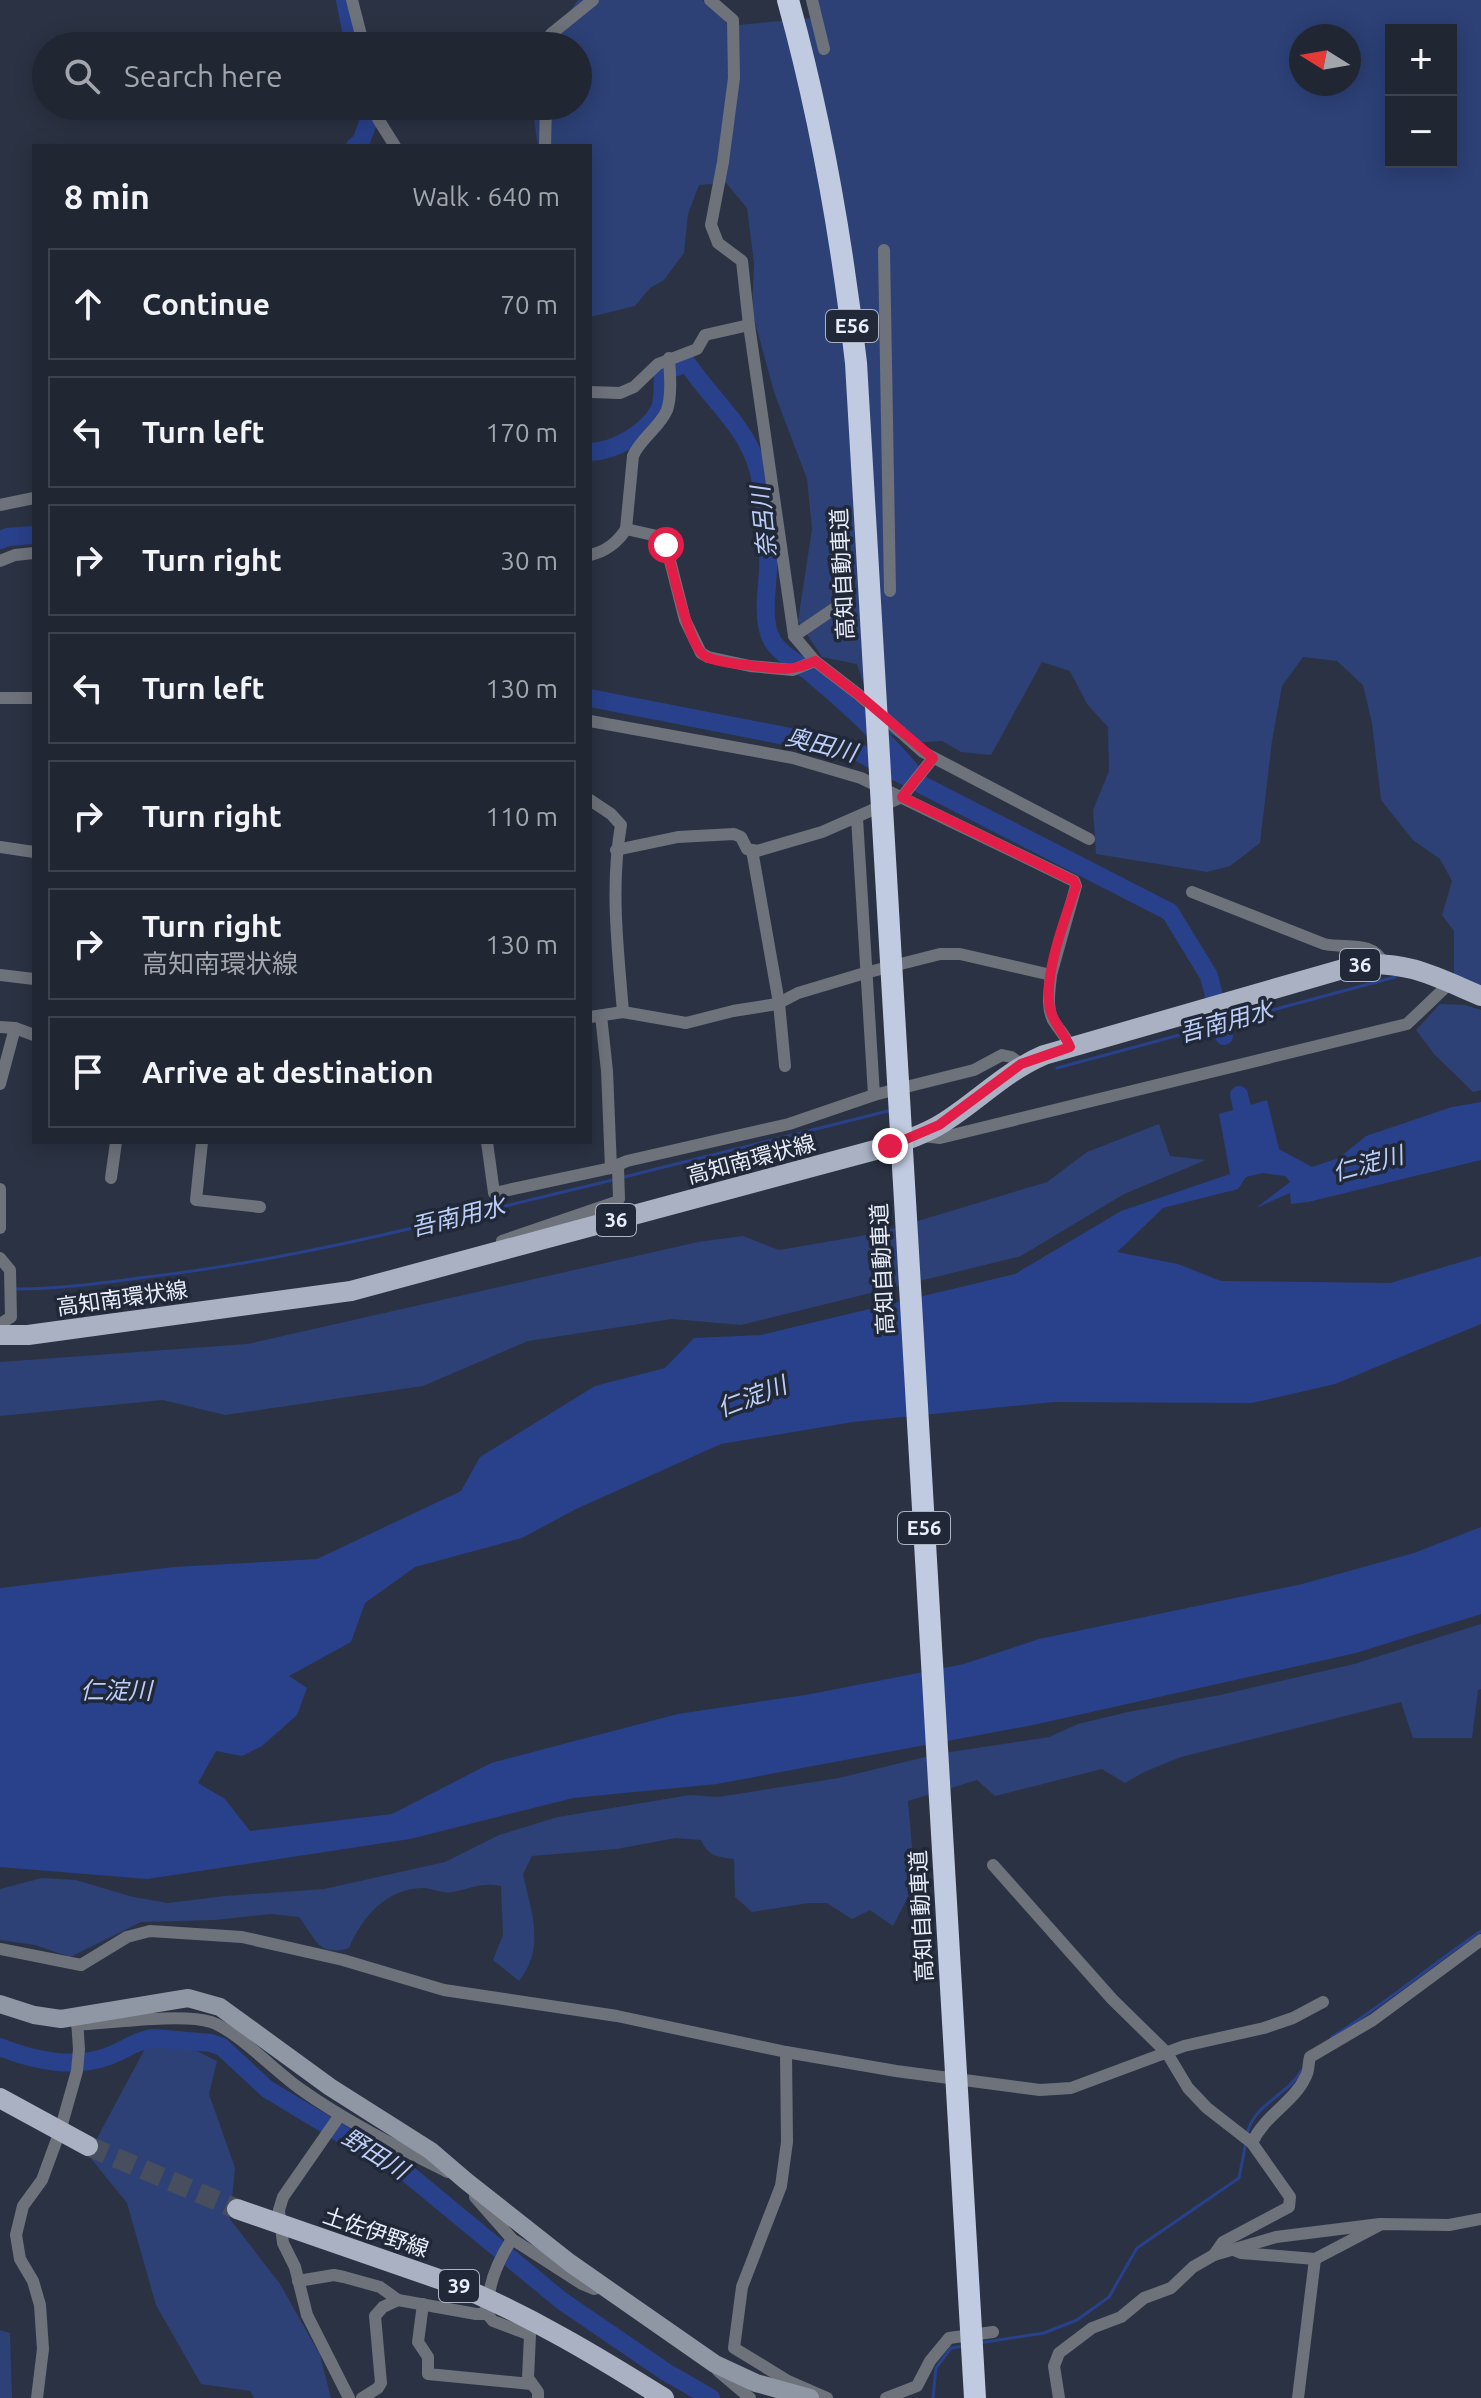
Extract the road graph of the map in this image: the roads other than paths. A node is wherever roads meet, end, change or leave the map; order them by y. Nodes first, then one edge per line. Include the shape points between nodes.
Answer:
1 (352, 0) edge
2 (593, 0) edge
3 (710, 0) edge
4 (788, 0) edge
5 (812, 0) edge
6 (360, 32) edge
7 (553, 32) edge
8 (824, 49) dead end
9 (379, 120) edge
10 (546, 120) edge
11 (394, 144) edge
12 (545, 144) edge
13 (884, 250) dead end
14 (749, 325) junction
15 (669, 358) junction
16 (592, 392) edge
17 (32, 498) edge
18 (0, 505) edge
19 (626, 529) junction
20 (32, 553) edge
21 (592, 555) edge
22 (0, 561) edge
23 (890, 591) dead end
24 (849, 594) dead end
25 (794, 636) junction
26 (815, 661) junction
27 (0, 698) edge
28 (32, 698) edge
29 (592, 721) edge
30 (870, 722) dead end
31 (891, 723) junction
32 (933, 758) junction
33 (902, 797) junction
34 (592, 802) edge
35 (857, 818) junction
36 (1089, 839) dead end
37 (0, 847) edge
38 (616, 850) junction
39 (752, 850) junction
40 (32, 852) edge
41 (1192, 892) dead end
42 (1383, 963) junction
43 (865, 973) junction
44 (0, 975) edge
45 (1051, 975) junction
46 (32, 979) edge
47 (1450, 983) junction
48 (1481, 996) edge
49 (779, 1003) junction
50 (623, 1012) junction
51 (596, 1016) edge
52 (0, 1027) edge
53 (15, 1028) junction
54 (32, 1034) edge
55 (1070, 1047) junction
56 (1021, 1064) junction
57 (785, 1066) dead end
58 (0, 1084) edge
59 (874, 1095) junction
60 (920, 1136) junction
61 (116, 1144) edge
62 (202, 1144) edge
63 (487, 1144) edge
64 (616, 1167) junction
65 (111, 1178) dead end
66 (0, 1189) edge
67 (260, 1207) dead end
68 (0, 1228) edge
69 (0, 1258) edge
70 (396, 1280) junction
71 (0, 1324) edge
72 (0, 1335) edge
73 (993, 1865) dead end
74 (1481, 1940) edge
75 (0, 1949) edge
76 (1323, 2002) dead end
77 (0, 2004) edge
78 (77, 2022) junction
79 (786, 2052) junction
80 (1167, 2053) junction
81 (0, 2098) edge
82 (338, 2118) junction
83 (60, 2131) junction
84 (1252, 2143) junction
85 (88, 2146) tunnel mouth
86 (466, 2181) junction
87 (237, 2209) tunnel mouth
88 (1481, 2219) edge
89 (1380, 2224) junction
90 (280, 2225) junction
91 (512, 2239) junction
92 (1233, 2249) junction
93 (1214, 2255) junction
94 (1315, 2259) junction
95 (298, 2281) junction
96 (602, 2287) junction
97 (398, 2300) junction
98 (488, 2303) junction
99 (423, 2304) junction
100 (993, 2332) dead end
101 (715, 2364) junction
102 (531, 2384) junction
103 (37, 2398) edge
104 (349, 2398) edge
105 (362, 2398) edge
106 (538, 2398) edge
107 (664, 2398) edge
108 (750, 2398) edge
109 (810, 2398) edge
110 (827, 2398) edge
111 (886, 2398) edge
112 (975, 2398) edge
113 (1059, 2398) edge
114 (1298, 2398) edge

1 - 6 street
2 - 7 street
3 - 14 street via 733,20 734,63 711,225 718,243 742,261
4 - 112 highway, 高知自動車道 / E56 via 832,189 856,363
5 - 8 street
9 - 11 street
10 - 12 street
13 - 23 street
14 - 15 street via 705,335 697,349
14 - 25 street
15 - 16 street via 634,387 620,393
15 - 19 street via 666,411 633,456
17 - 18 street
19 - 21 street
19 - 26 street via 657,536 666,545 685,620 701,653 793,670
20 - 22 street
24 - 25 street
25 - 26 street
26 - 31 street
27 - 28 street
29 - 33 street via 793,758 861,778
30 - 31 street
31 - 32 street
32 - 33 street
32 - 36 street
33 - 35 street
33 - 45 street via 1074,881
34 - 38 street via 621,825
35 - 39 street
35 - 43 street
37 - 40 street
38 - 39 street via 678,837 734,834
38 - 50 street
39 - 49 street
41 - 42 street via 1324,944 1371,948
42 - 47 main road, 高知南環状線 / 36
42 - 55 main road, 高知南環状線 / 36 via 1357,965
43 - 45 street via 960,954
43 - 49 street
43 - 59 street
44 - 46 street
45 - 55 street via 1049,1006
47 - 48 main road, 高知南環状線 / 36
47 - 60 street via 1407,1024 940,1138
49 - 50 street via 686,1023
49 - 57 street
50 - 51 street
51 - 64 street
52 - 53 street
53 - 54 street
53 - 58 street
55 - 56 main road, 高知南環状線 / 36
56 - 59 street via 1002,1055 974,1070
56 - 60 main road, 高知南環状線 / 36
59 - 64 street via 789,1124
60 - 70 main road, 高知南環状線 / 36
61 - 65 street
62 - 67 street via 196,1200
63 - 64 street via 494,1193
64 - 70 street via 619,1199 606,1206
66 - 68 street
69 - 71 street via 10,1270 11,1317
70 - 72 main road, 高知南環状線 / 36 via 351,1291
73 - 80 street
74 - 84 street via 1373,2020 1310,2057 1302,2083 1261,2124
75 - 79 street via 81,1965 127,1937 150,1931 242,1937 444,1990 617,2016
76 - 80 street via 1264,2028
77 - 78 street
78 - 82 street via 211,2022
78 - 83 street via 77,2071
78 - 86 street via 162,2000 188,1998 220,2007 431,2151
79 - 80 street via 1040,2090 1071,2088
79 - 110 street via 787,2142 781,2186 742,2287 734,2348
80 - 84 street via 1188,2088
81 - 83 main road
82 - 86 street
82 - 90 street via 283,2197
83 - 85 main road
83 - 103 street via 42,2180 23,2206 16,2235 40,2305 43,2349
84 - 93 street via 1290,2197 1289,2207 1223,2242
86 - 91 street
86 - 96 street
87 - 90 main road, 土佐伊野線 / 39
88 - 89 street via 1449,2225
89 - 92 street via 1276,2237
89 - 94 street
90 - 95 street
90 - 98 main road, 土佐伊野線 / 39 via 442,2280
91 - 96 street via 582,2284
91 - 98 street via 499,2258
92 - 93 street
92 - 94 street
93 - 113 street via 1171,2288 1092,2328 1059,2353 1054,2366
94 - 114 street
95 - 97 street via 334,2275 380,2287
95 - 104 street via 307,2315
96 - 101 street
97 - 99 street
97 - 105 street via 375,2316 381,2383
98 - 99 street via 483,2314
98 - 102 street via 493,2321 530,2335
98 - 107 main road, 土佐伊野線 / 39 via 584,2347
99 - 102 street via 418,2342 428,2357 428,2374
100 - 111 street via 949,2338 917,2386
101 - 108 street
101 - 109 street via 756,2383
102 - 106 street

